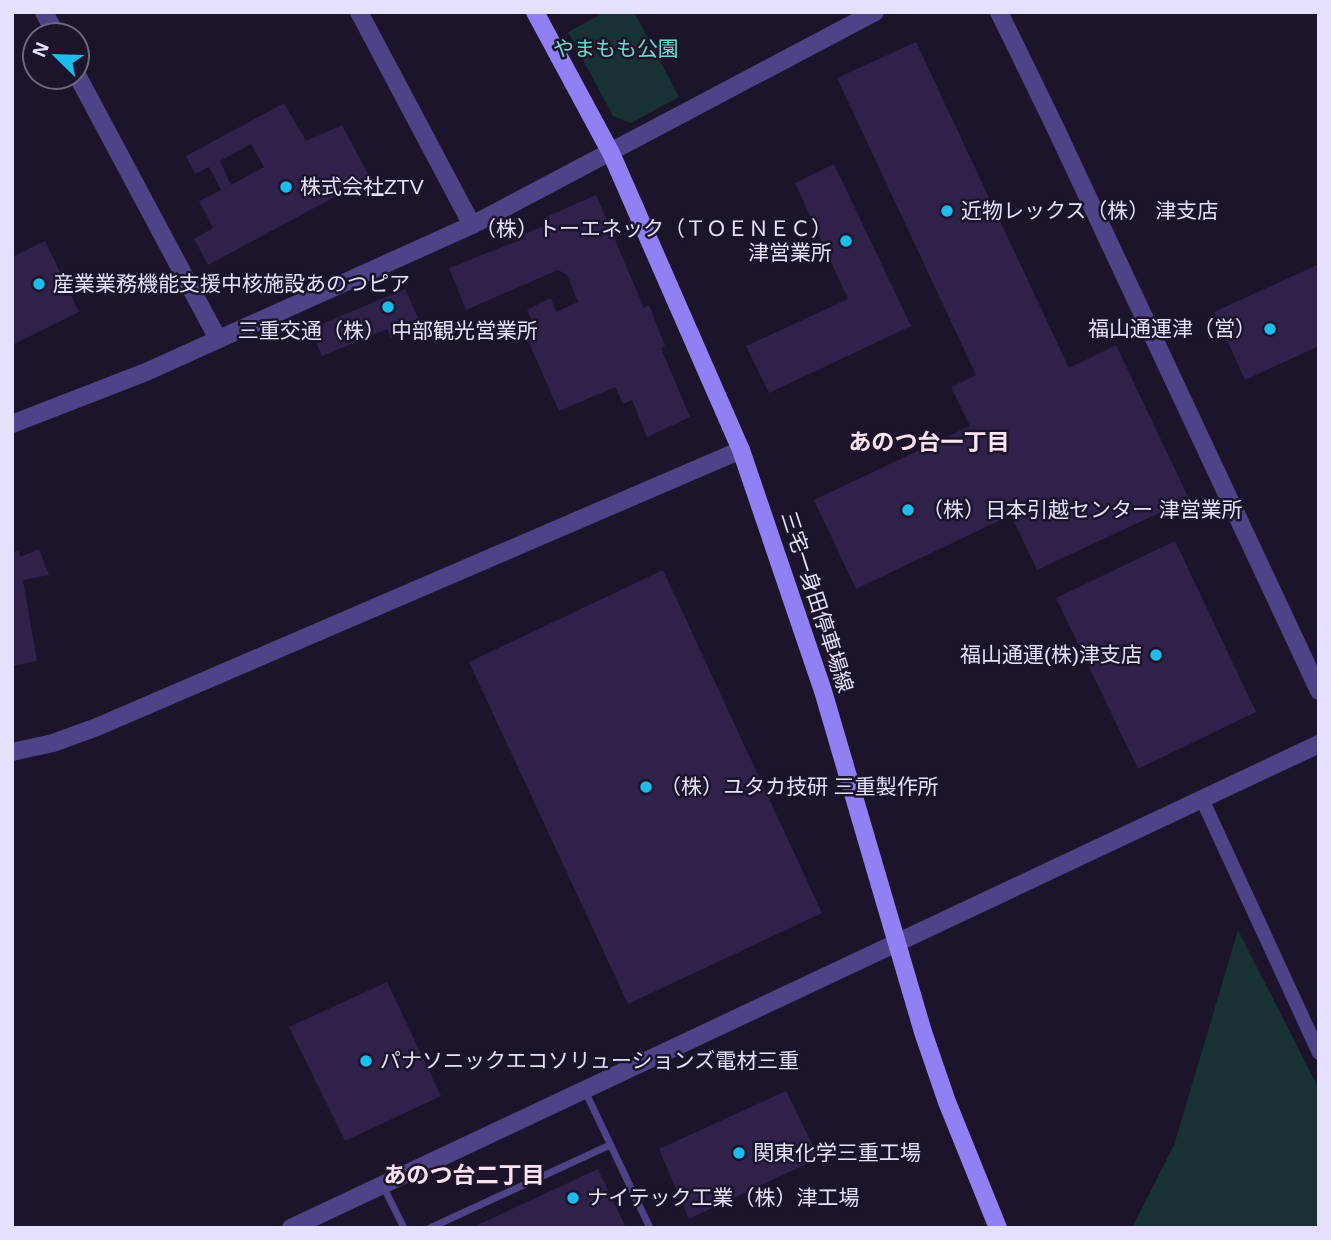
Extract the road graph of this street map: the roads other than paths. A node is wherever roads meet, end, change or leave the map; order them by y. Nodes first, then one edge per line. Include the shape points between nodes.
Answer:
1 (359, 12) edge
2 (535, 12) edge
3 (875, 12) edge
4 (999, 12) edge
5 (86, 91) edge
6 (611, 153) junction
7 (472, 225) junction
8 (218, 339) junction
9 (12, 424) edge
10 (741, 450) junction
11 (1319, 691) edge
12 (1319, 744) edge
13 (12, 752) edge
14 (1202, 799) junction
15 (895, 943) junction
16 (1319, 1053) edge
17 (584, 1090) junction
18 (610, 1145) junction
19 (383, 1185) junction
20 (291, 1228) edge
21 (404, 1228) edge
22 (430, 1228) edge
23 (650, 1228) edge
24 (998, 1228) edge

1 - 7 street
2 - 6 main road, 三宅一身田停車場線
3 - 6 street
4 - 11 street
5 - 8 street
6 - 7 street
6 - 10 main road, 三宅一身田停車場線
7 - 8 street
8 - 9 street
10 - 13 street via 97,727
10 - 15 main road, 三宅一身田停車場線 via 823,691
12 - 14 street
14 - 15 street
14 - 16 street
15 - 17 street
15 - 24 main road, 三宅一身田停車場線 via 947,1102
17 - 18 lane
17 - 19 street
18 - 22 lane
18 - 23 lane
19 - 20 street
19 - 21 lane

